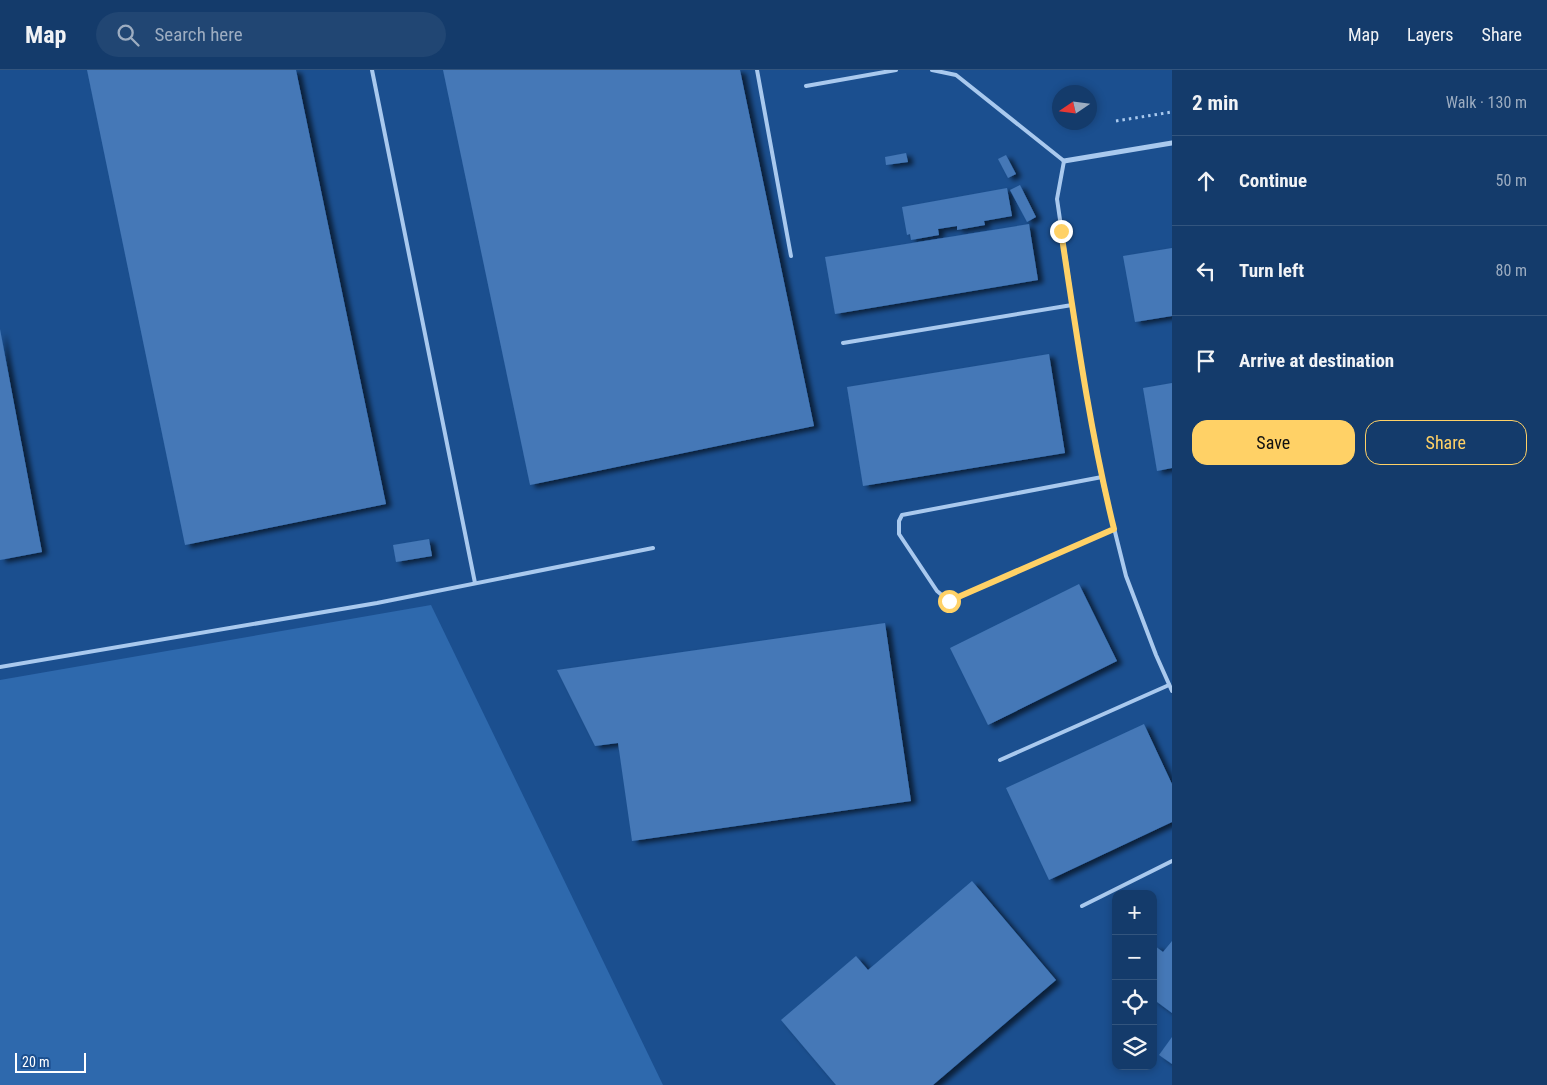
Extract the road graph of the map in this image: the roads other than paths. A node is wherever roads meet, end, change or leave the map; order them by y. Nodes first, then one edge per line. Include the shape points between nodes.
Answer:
1 (372, 70) edge
2 (757, 70) edge
3 (896, 70) edge
4 (932, 70) edge
5 (806, 86) dead end
6 (1172, 143) edge
7 (1064, 162) junction
8 (792, 256) dead end
9 (1072, 305) junction
10 (843, 343) dead end
11 (1102, 477) junction
12 (1114, 529) junction
13 (653, 548) dead end
14 (475, 583) junction
15 (0, 667) edge
16 (1169, 684) junction
17 (1172, 690) edge
18 (1000, 760) dead end
19 (1172, 861) edge
20 (1082, 906) dead end

1 - 14 lane
2 - 8 lane
3 - 5 lane
4 - 7 lane via 956,75
6 - 7 street
7 - 9 lane via 1057,200
9 - 10 lane
9 - 11 lane
11 - 12 lane
11 - 12 lane via 902,515 899,534 937,591 949,601
12 - 16 lane via 1126,576
13 - 14 lane
14 - 15 lane
16 - 17 lane
16 - 18 lane
19 - 20 lane

